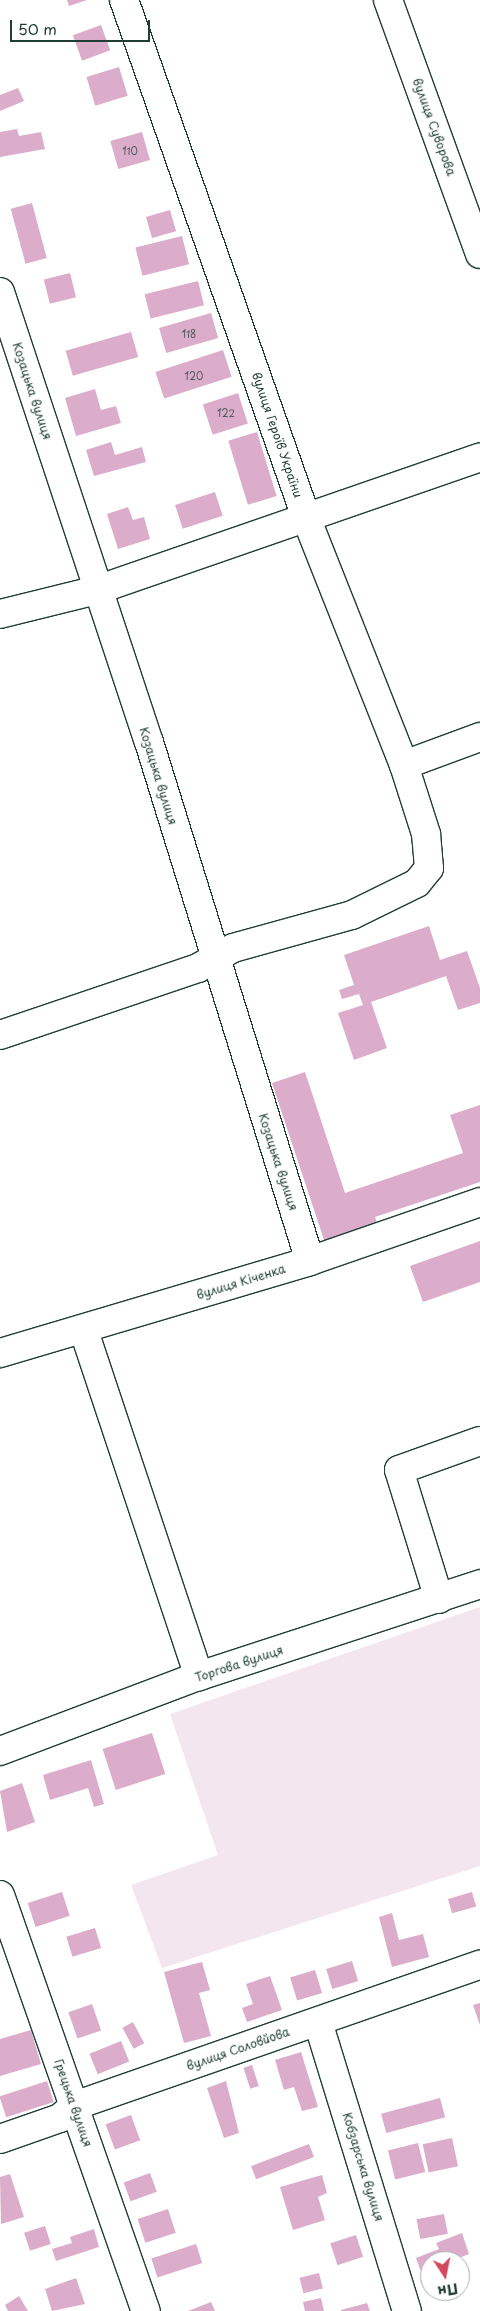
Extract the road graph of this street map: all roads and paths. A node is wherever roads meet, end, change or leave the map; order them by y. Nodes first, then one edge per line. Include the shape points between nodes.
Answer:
1 (124, 0) edge
2 (388, 0) edge
3 (480, 254) edge
4 (0, 292) edge
5 (480, 457) edge
6 (306, 517) junction
7 (98, 590) junction
8 (0, 614) edge
9 (480, 737) edge
10 (404, 765) junction
11 (213, 959) junction
12 (0, 1035) edge
13 (480, 1202) edge
14 (310, 1261) junction
15 (84, 1331) junction
16 (0, 1353) edge
17 (480, 1441) edge
18 (480, 1584) edge
19 (439, 1599) junction
20 (199, 1676) junction
21 (0, 1751) edge
22 (0, 1895) edge
23 (480, 1965) edge
24 (318, 2022) junction
25 (74, 2106) junction
26 (0, 2139) edge
27 (146, 2311) edge
28 (407, 2311) edge

1 - 6 street, вулиця Героїв України
2 - 3 street, вулиця Суворова
4 - 7 street, Козацька вулиця
5 - 6 street
6 - 7 street
6 - 10 street, вулиця Героїв України
7 - 8 street
7 - 11 street, Козацька вулиця via 149,742
9 - 10 street
10 - 11 street, вулиця Героїв України via 426,834 429,868 417,883 352,915 233,948
11 - 12 street
11 - 14 street, Козацька вулиця
13 - 14 street, вулиця Кіченка
14 - 15 street, вулиця Кіченка
15 - 16 street, вулиця Кіченка
15 - 20 street
17 - 19 street via 399,1470
18 - 19 street, Торгова вулиця
19 - 20 street, Торгова вулиця
20 - 21 street, Торгова вулиця
22 - 25 street, Грецька вулиця
23 - 24 street, вулиця Соловйова
24 - 25 street, вулиця Соловйова
24 - 28 street, Кобзарська вулиця
25 - 26 street, вулиця Соловйова via 60,2118
25 - 27 street, Грецька вулиця

